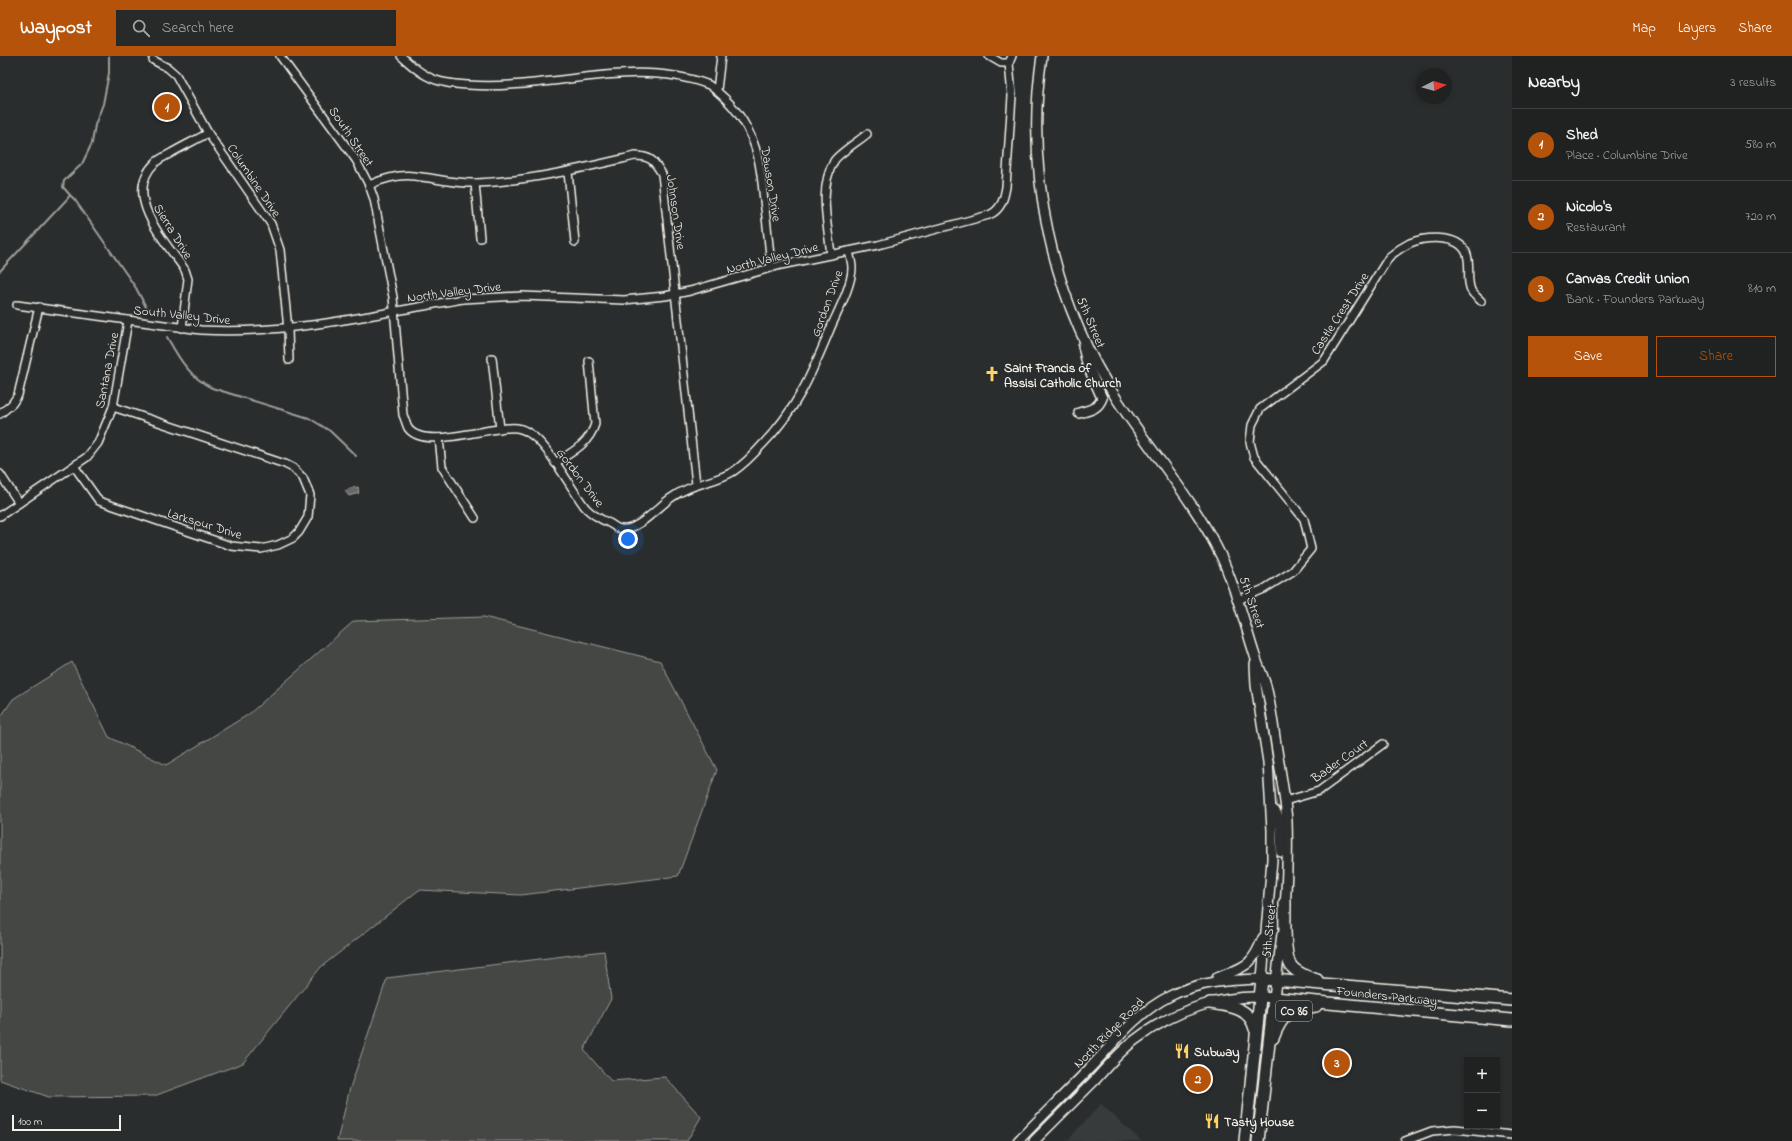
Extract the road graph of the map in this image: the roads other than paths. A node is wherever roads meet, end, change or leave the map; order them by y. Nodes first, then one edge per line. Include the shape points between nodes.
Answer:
1 (280, 56) edge
2 (401, 56) edge
3 (721, 56) edge
4 (989, 56) edge
5 (1012, 56) edge
6 (1042, 56) edge
7 (153, 60) dead end
8 (1009, 63) junction
9 (679, 69) dead end
10 (564, 72) dead end
11 (716, 90) junction
12 (208, 133) junction
13 (867, 134) dead end
14 (568, 172) junction
15 (475, 183) junction
16 (369, 185) junction
17 (480, 238) dead end
18 (576, 242) dead end
19 (849, 251) junction
20 (831, 255) junction
21 (771, 267) junction
22 (675, 294) junction
23 (1481, 301) dead end
24 (17, 305) dead end
25 (39, 307) junction
26 (393, 311) junction
27 (128, 321) junction
28 (182, 328) junction
29 (288, 329) junction
30 (1081, 335) junction
31 (492, 358) dead end
32 (289, 360) dead end
33 (589, 362) dead end
34 (113, 407) junction
35 (1079, 413) dead end
36 (0, 414) edge
37 (500, 429) junction
38 (439, 438) junction
39 (555, 463) junction
40 (74, 466) junction
41 (0, 474) edge
42 (696, 484) junction
43 (19, 503) junction
44 (0, 516) edge
45 (475, 518) dead end
46 (1238, 600) junction
47 (1254, 654) junction
48 (1259, 705) junction
49 (1383, 744) dead end
50 (1285, 801) junction
51 (1271, 808) junction
52 (1285, 902) junction
53 (1283, 919) junction
54 (1267, 929) junction
55 (1262, 978) junction
56 (1276, 980) junction
57 (1205, 983) junction
58 (1331, 984) junction
59 (1260, 996) junction
60 (1274, 998) junction
61 (1512, 1000) edge
62 (1210, 1003) junction
63 (1347, 1005) junction
64 (1512, 1020) edge
65 (1255, 1049) junction
66 (1267, 1054) junction
67 (1512, 1135) edge
68 (1018, 1141) edge
69 (1034, 1141) edge
70 (1245, 1141) edge
71 (1258, 1141) edge
72 (1405, 1141) edge

1 - 16 street, South Street via 352,153
2 - 10 street via 427,76 461,85 512,84
3 - 11 street
4 - 8 street via 1001,63
5 - 8 street, North Valley Drive
6 - 30 main road, 5th Street via 1036,120 1039,177 1056,260
7 - 12 street, Columbine Drive via 176,75
8 - 19 street, North Valley Drive via 1012,96 1006,187 1000,207 989,216
9 - 11 street, Dawson Drive
11 - 21 street, Dawson Drive via 737,112 755,146 761,174
12 - 28 street, Sierra Drive via 155,162 142,186 142,200 147,215 185,270 188,279
12 - 29 street, Columbine Drive via 271,224 280,250
13 - 20 street via 835,160 826,183
14 - 15 street, Johnson Drive via 512,181
14 - 18 street
14 - 22 street, Johnson Drive via 635,156 645,156 654,162 662,174
15 - 16 street, Johnson Drive via 412,176 394,177
15 - 17 street
16 - 26 street, South Street via 379,217 393,297
19 - 20 street, North Valley Drive
19 - 42 street, Gordon Drive via 852,269 848,285 812,373 798,400 773,435 752,457 718,479
20 - 21 street, North Valley Drive
21 - 22 street, North Valley Drive
22 - 26 street, North Valley Drive via 624,300 493,296
22 - 42 street, Johnson Drive
23 - 46 street, Castle Crest Drive via 1471,290 1466,252 1461,246 1452,241 1434,238 1400,248 1389,257 1324,361 1260,409 1254,417 1250,432 1251,449 1254,457 1304,519 1311,549 1292,572 1264,589
24 - 25 street, South Valley Drive
25 - 27 street, South Valley Drive
25 - 36 street via 18,395
26 - 29 street, South Valley Drive
26 - 38 street, Gordon Drive via 403,415 408,428 415,434
27 - 28 street, South Valley Drive
27 - 34 street, Santana Drive
28 - 29 street, South Valley Drive via 225,332
29 - 32 street, Columbine Drive
30 - 35 main road via 1087,364 1102,398 1100,405 1094,409
30 - 46 main road, 5th Street via 1104,380 1200,518 1221,556
31 - 37 street
33 - 39 street via 595,424 592,433 585,443
34 - 40 street, Santana Drive via 98,443 87,457
34 - 40 street, Larkspur Drive via 293,468 303,478 310,495 310,506 304,525 293,538 271,547 261,549 231,546 99,501
37 - 38 street, Gordon Drive
37 - 39 street, Gordon Drive via 517,428 531,432
38 - 45 street via 442,467
39 - 42 street, Gordon Drive via 585,507 596,517 622,530 642,522 671,497
40 - 43 street, Santana Drive
41 - 43 street
43 - 44 street, Santana Drive
46 - 47 main road, 5th Street
47 - 48 main road, 5th Street
47 - 50 main road, 5th Street via 1266,685
48 - 50 main road via 1271,741 1278,794
48 - 51 main road, 5th Street via 1267,755
49 - 50 street, Bader Court via 1319,791
50 - 52 main road, 5th Street
51 - 53 main road via 1276,812 1280,825
51 - 54 main road, 5th Street via 1272,860
52 - 53 main road, 5th Street
52 - 58 highway via 1286,947 1291,966 1301,974
53 - 56 main road, 5th Street
54 - 55 main road, 5th Street
54 - 57 main road via 1256,955 1249,964
55 - 56 highway, Founders Parkway / CO 86
55 - 57 main road, North Ridge Road
55 - 59 highway, 5th Street / CO 86
56 - 58 highway, Founders Parkway / CO 86
56 - 60 main road, 5th Street
57 - 68 main road, North Ridge Road via 1171,995 1130,1025
58 - 61 highway, Founders Parkway / CO 86
59 - 60 main road, Founders Parkway
59 - 62 main road, North Ridge Road
59 - 65 highway, CO 86
60 - 63 highway, Founders Parkway
60 - 66 highway
62 - 65 highway via 1239,1009 1249,1015 1255,1029
62 - 69 main road, North Ridge Road via 1176,1015 1134,1040
63 - 64 highway, Founders Parkway / CO 86
63 - 66 highway, CO 86 via 1308,1007 1291,1012 1280,1021
65 - 70 highway, CO 86
66 - 71 highway, CO 86
67 - 72 street via 1456,1129 1432,1131

